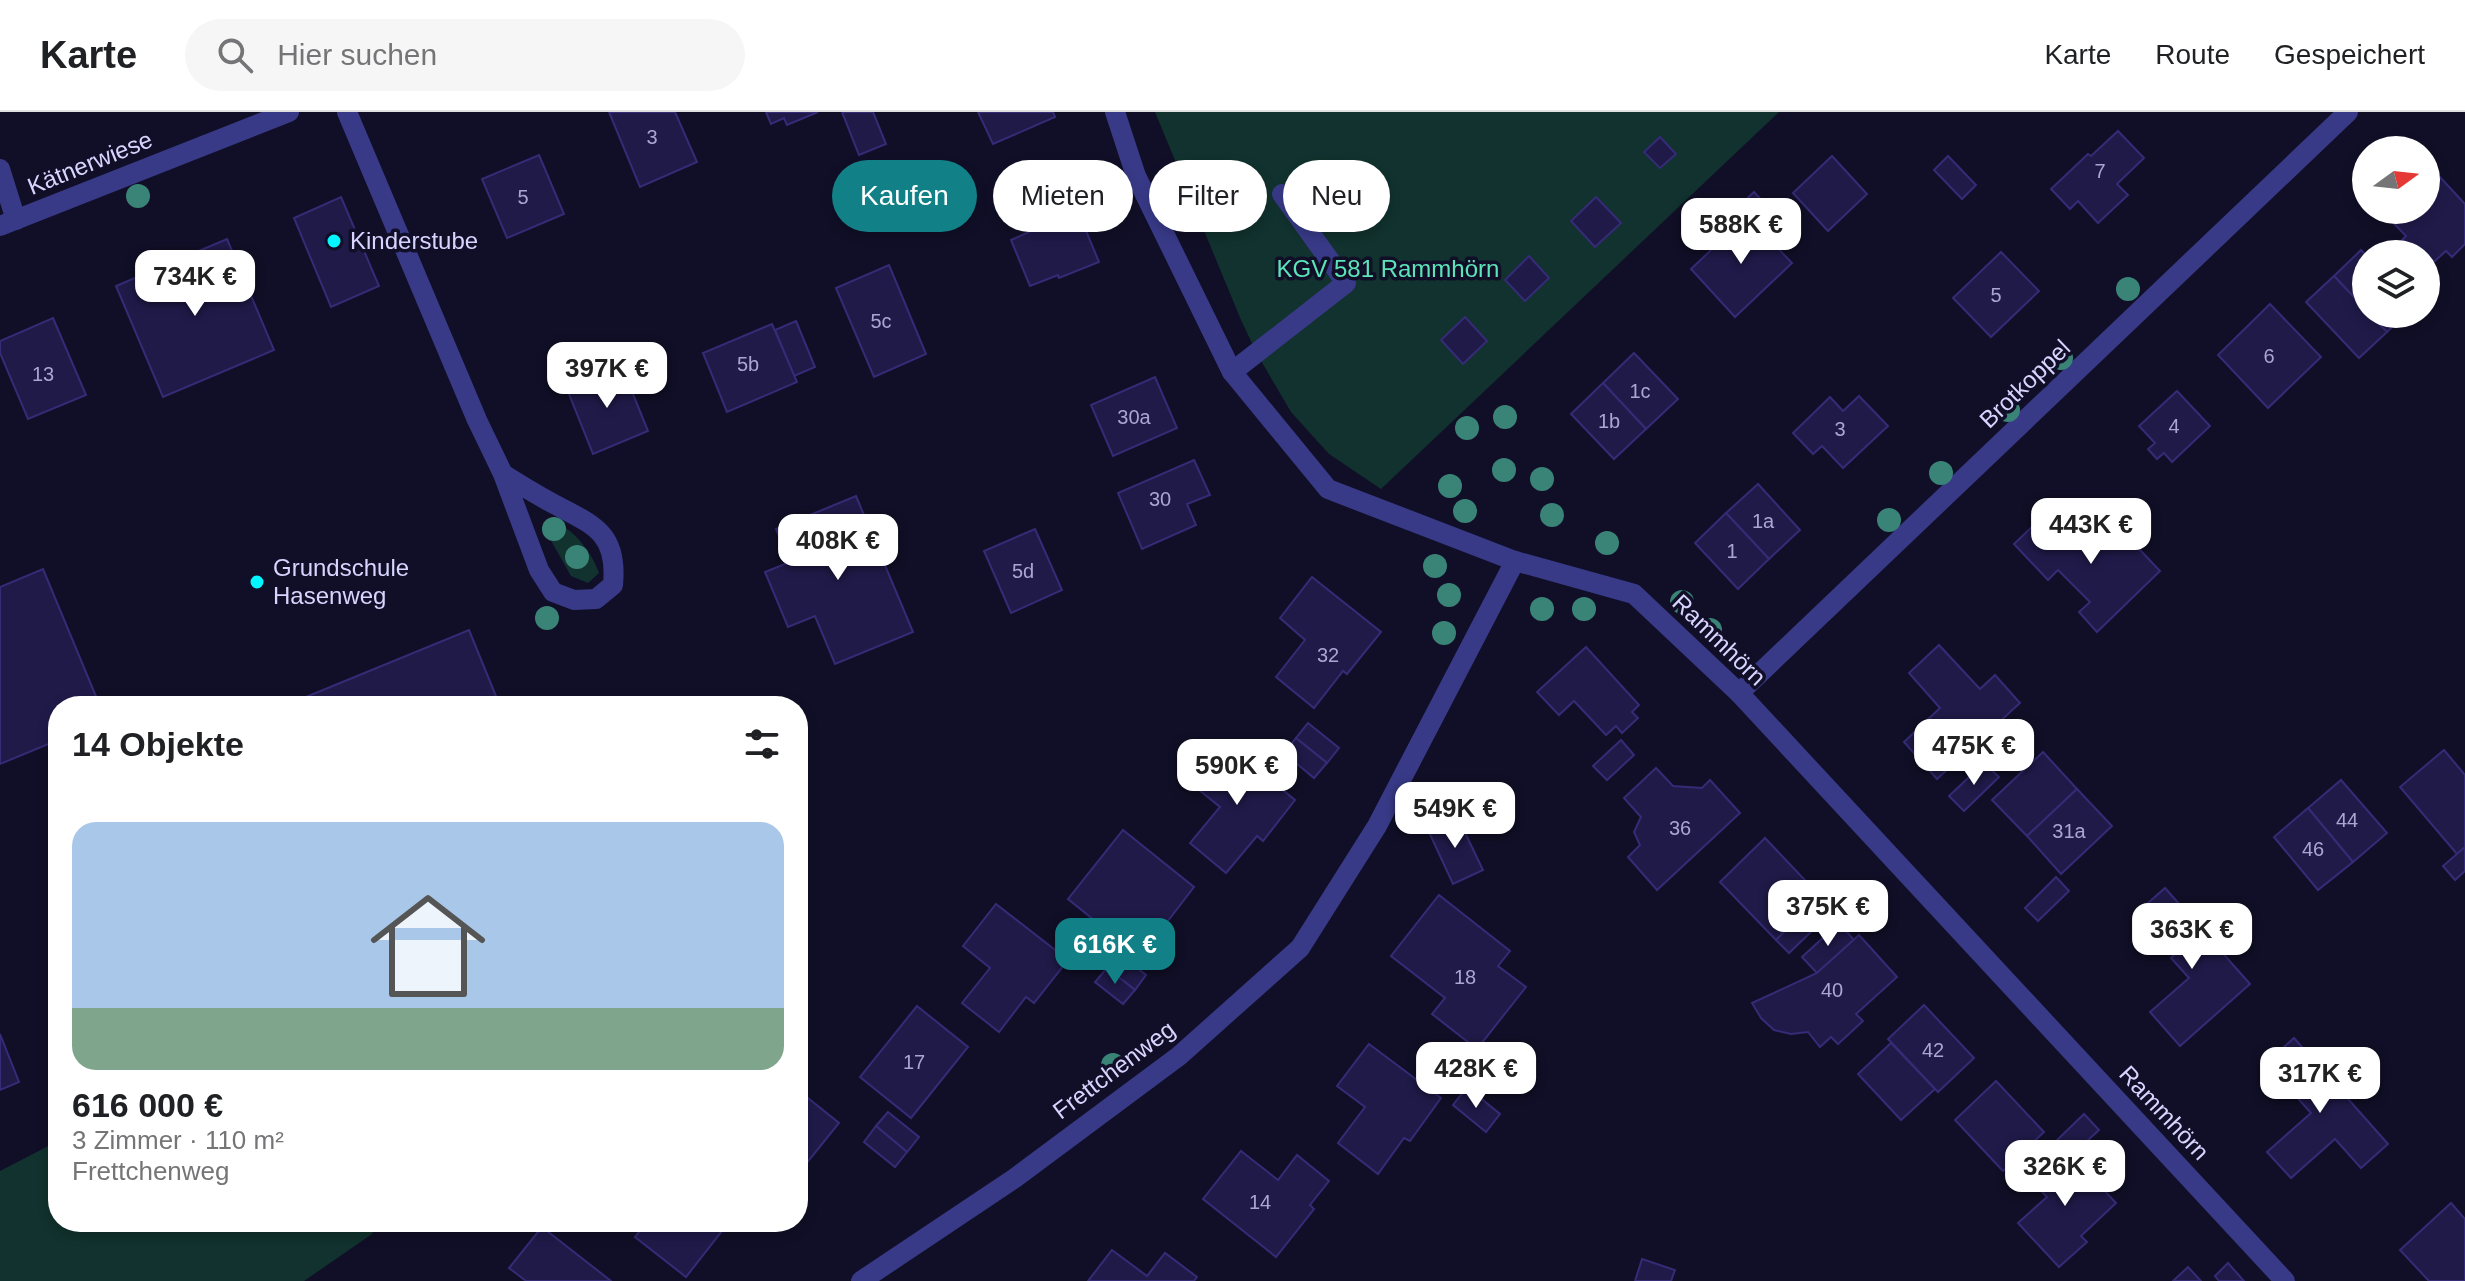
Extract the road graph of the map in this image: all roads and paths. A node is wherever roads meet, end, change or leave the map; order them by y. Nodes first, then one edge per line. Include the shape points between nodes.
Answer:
1 (289, 112) edge
2 (347, 112) edge
3 (1115, 112) edge
4 (2348, 112) edge
5 (0, 169) edge
6 (1282, 194) dead end
7 (8, 223) edge
8 (1232, 372) junction
9 (503, 474) junction
10 (1515, 561) junction
11 (1739, 693) junction
12 (861, 1281) edge
13 (2285, 1281) edge

1 - 7 street, Kätnerwiese
2 - 9 street
3 - 8 street, Rammhörn via 1136,176
4 - 11 street, Brotkoppel
5 - 7 street
6 - 8 street via 1346,283
8 - 10 street, Rammhörn via 1328,489
9 - 9 street via 539,570 553,592 574,600 596,599 613,585 615,561 606,538 588,521
10 - 11 street, Rammhörn via 1634,594
10 - 12 street, Frettchenweg via 1377,826 1300,948 1179,1056 1015,1178
11 - 13 street, Rammhörn

